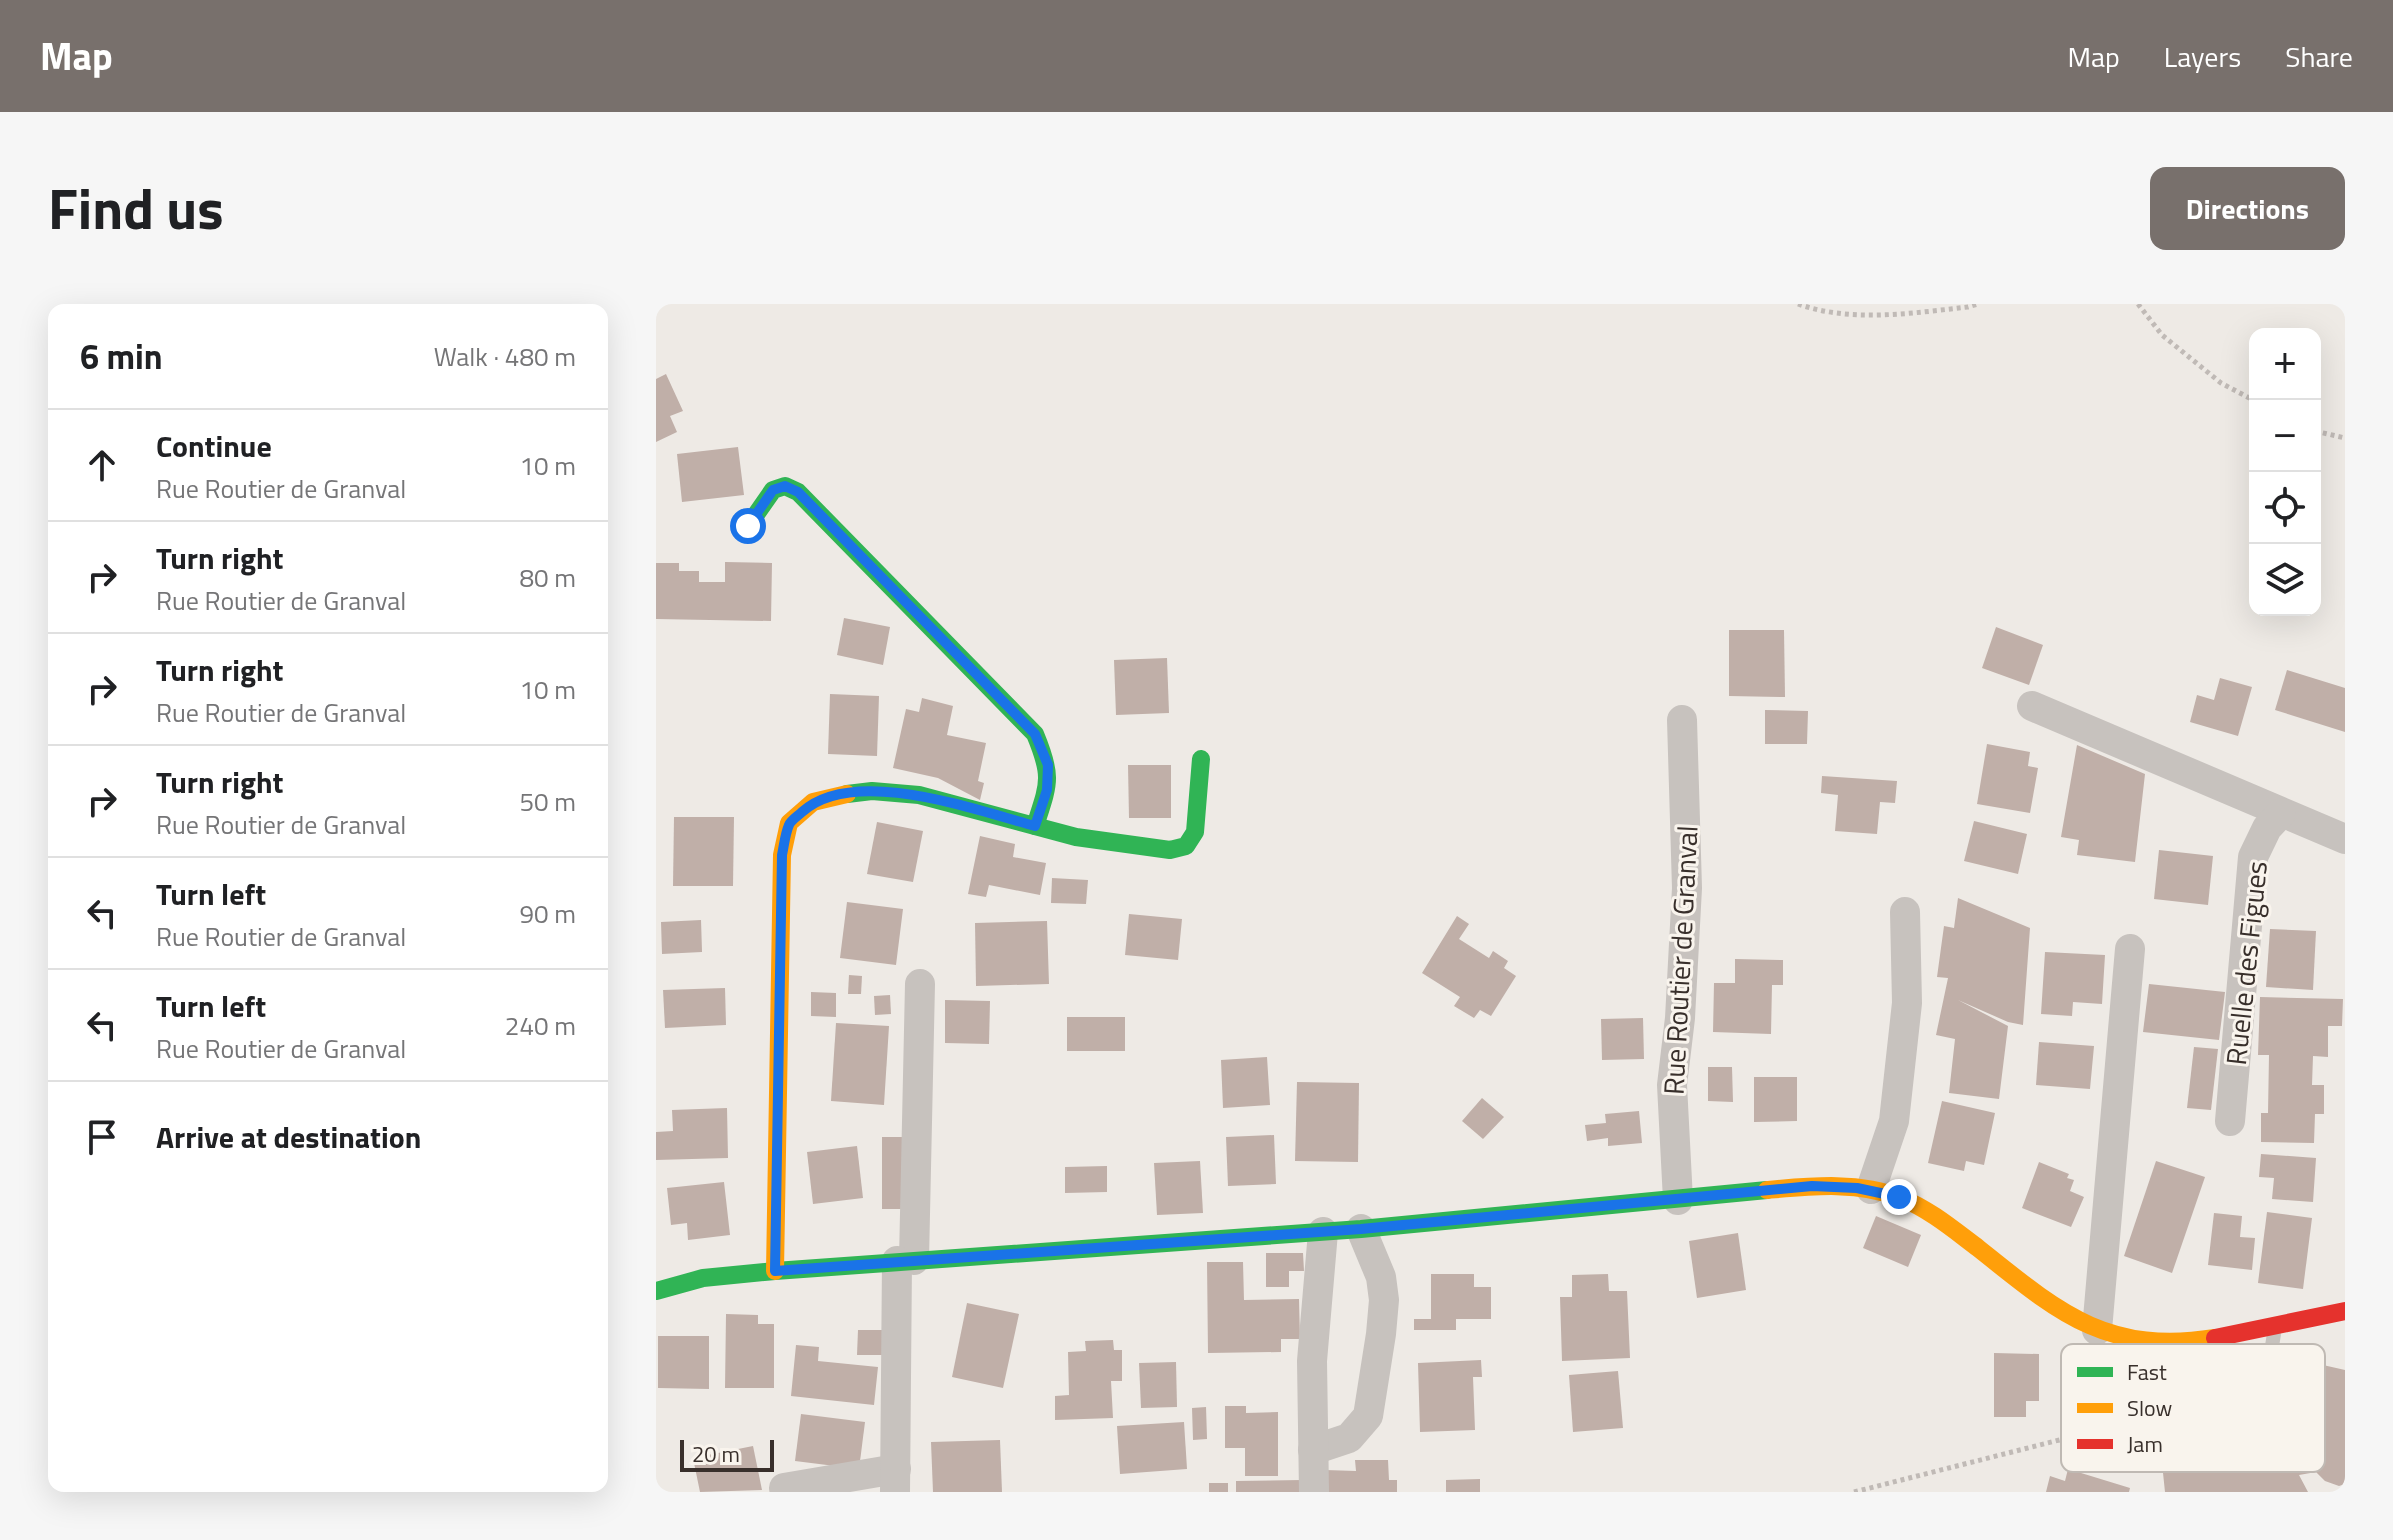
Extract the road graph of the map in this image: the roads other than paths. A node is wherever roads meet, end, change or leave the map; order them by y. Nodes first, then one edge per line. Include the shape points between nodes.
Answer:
1 (748, 526) dead end
2 (2032, 706) dead end
3 (1682, 720) dead end
4 (1201, 759) dead end
5 (2281, 813) junction
6 (1035, 826) junction
7 (2345, 839) edge
8 (1905, 912) dead end
9 (2130, 949) dead end
10 (920, 984) dead end
11 (2230, 1121) dead end
12 (1871, 1189) junction
13 (1678, 1200) junction
14 (1361, 1229) junction
15 (1323, 1232) junction
16 (906, 1261) junction
17 (775, 1271) junction
18 (656, 1291) edge
19 (2345, 1311) edge
20 (2275, 1325) junction
21 (2097, 1330) junction
22 (2272, 1344) edge
23 (1313, 1450) junction
24 (895, 1481) edge
25 (784, 1488) dead end
26 (1314, 1492) edge

1 - 6 street via 773,490 785,486 798,492 1035,734 1048,765 1047,790
2 - 5 street
3 - 13 street, Rue Routier de Granval via 1687,888 1672,1085
4 - 6 street via 1195,832 1186,846 1170,850
5 - 7 street
5 - 11 street, Ruelle des Figues via 2253,857
6 - 17 street via 919,795 872,791 813,802 789,823 782,855
8 - 12 street via 1907,1003 1894,1121
9 - 21 street
10 - 16 street
12 - 13 street via 1812,1186
12 - 21 street via 1930,1212 2067,1314
13 - 14 street
14 - 15 street
14 - 23 street via 1381,1277 1384,1300 1368,1416 1349,1438
15 - 16 street
15 - 23 street via 1312,1361
16 - 17 street
16 - 24 street
17 - 18 street via 703,1278
19 - 20 street
20 - 21 street via 2185,1343 2143,1342
20 - 22 lane
23 - 26 street
24 - 25 street

